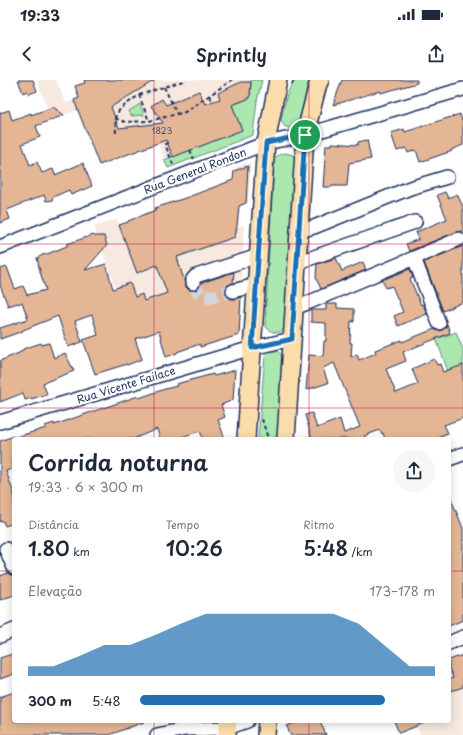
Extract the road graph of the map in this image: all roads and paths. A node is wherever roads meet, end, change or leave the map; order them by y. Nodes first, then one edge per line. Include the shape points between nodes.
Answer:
1 (186, 80) edge
2 (232, 80) edge
3 (278, 80) edge
4 (320, 80) edge
5 (164, 87) junction
6 (463, 89) edge
7 (139, 95) junction
8 (210, 96) junction
9 (212, 101) dead end
10 (177, 114) junction
11 (115, 118) junction
12 (149, 121) junction
13 (116, 133) dead end
14 (305, 135) junction
15 (168, 143) dead end
16 (266, 143) junction
17 (171, 158) dead end
18 (447, 177) dead end
19 (415, 222) dead end
20 (299, 231) junction
21 (459, 239) dead end
22 (0, 247) edge
23 (258, 256) junction
24 (414, 258) junction
25 (297, 262) junction
26 (193, 283) dead end
27 (256, 285) junction
28 (233, 290) tunnel mouth
29 (294, 308) junction
30 (439, 323) dead end
31 (292, 339) junction
32 (252, 348) junction
33 (0, 422) edge
34 (246, 437) edge
35 (286, 437) edge
36 (463, 454) edge
37 (451, 459) edge
38 (7, 548) edge
39 (12, 562) edge
40 (12, 631) edge
41 (0, 636) edge
42 (463, 637) edge
43 (451, 642) edge
44 (242, 723) edge
45 (267, 723) edge
46 (225, 730) edge
47 (157, 735) edge
48 (266, 735) edge

1 - 5 path
2 - 8 path
3 - 16 main road
4 - 14 main road
5 - 7 path
5 - 10 path
6 - 14 street, Rua General Rondon
7 - 11 path via 120,109
7 - 12 path
8 - 9 path
8 - 10 path via 185,112
10 - 12 path
11 - 12 path via 125,122
11 - 13 path
14 - 16 street, Rua General Rondon
14 - 20 main road
15 - 17 path via 165,144
16 - 22 street, Rua General Rondon
16 - 23 main road
18 - 20 street via 410,188
19 - 25 street
20 - 25 main road
21 - 24 street
23 - 26 street via 196,276
23 - 27 main road
24 - 29 street
24 - 30 street
25 - 29 main road
27 - 28 street
27 - 32 main road
29 - 31 main road
31 - 32 street, Rua Vicente Failace
31 - 35 main road
32 - 33 street, Rua Vicente Failace
32 - 34 main road
36 - 37 street
38 - 39 street
40 - 41 street
42 - 43 street
44 - 46 street
45 - 48 main road
46 - 47 street via 185,729

